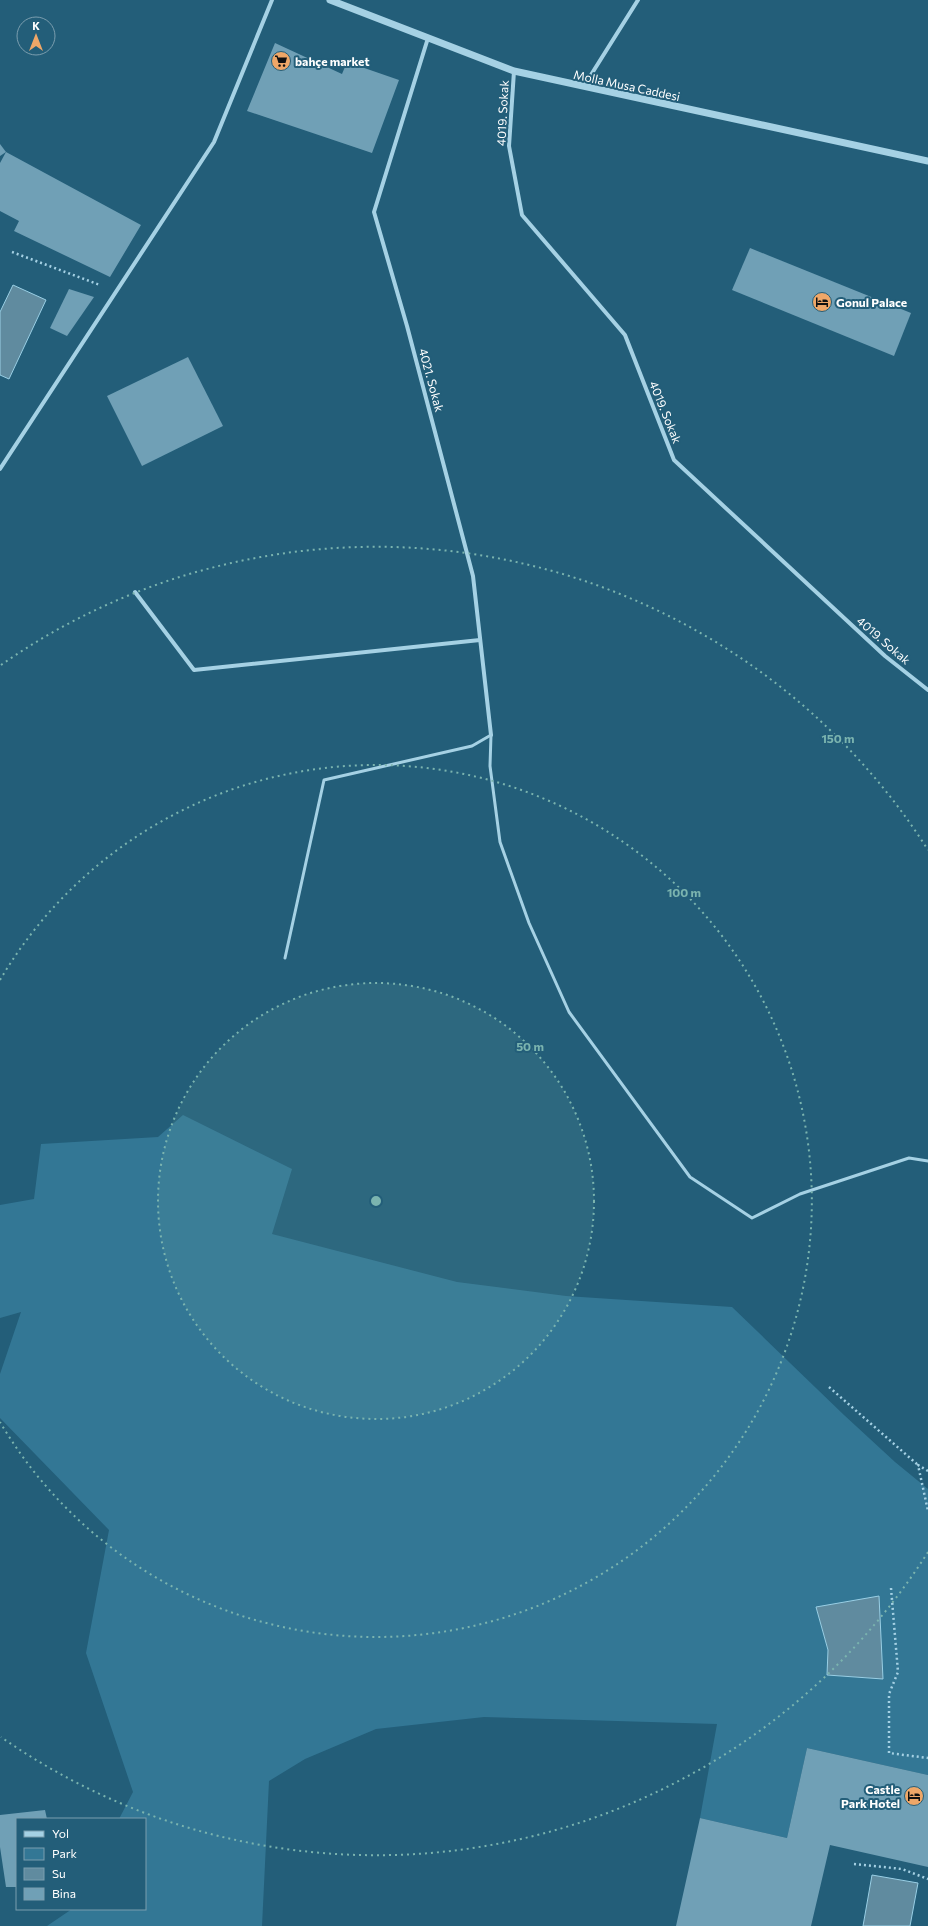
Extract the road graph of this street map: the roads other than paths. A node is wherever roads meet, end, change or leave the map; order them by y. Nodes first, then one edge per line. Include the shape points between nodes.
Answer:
1 (272, 0) edge
2 (330, 0) edge
3 (638, 0) edge
4 (428, 38) junction
5 (514, 72) junction
6 (584, 86) junction
7 (928, 161) edge
8 (0, 469) edge
9 (135, 592) dead end
10 (480, 640) junction
11 (928, 690) edge
12 (491, 735) junction
13 (285, 958) dead end
14 (928, 1161) edge

1 - 8 street via 214,142
2 - 4 street, Molla Musa Caddesi
3 - 6 street
4 - 5 street, Molla Musa Caddesi
4 - 10 street, 4021. Sokak via 374,212 408,326 473,576
5 - 6 street, Molla Musa Caddesi
5 - 11 street, 4019. Sokak via 509,146 522,215 625,335 674,460 885,656
6 - 7 street, Molla Musa Caddesi
9 - 10 street via 194,670
10 - 12 street, 4021. Sokak
12 - 13 lane via 472,746 324,780
12 - 14 lane via 490,766 500,842 529,923 569,1012 690,1177 752,1218 800,1194 909,1158

